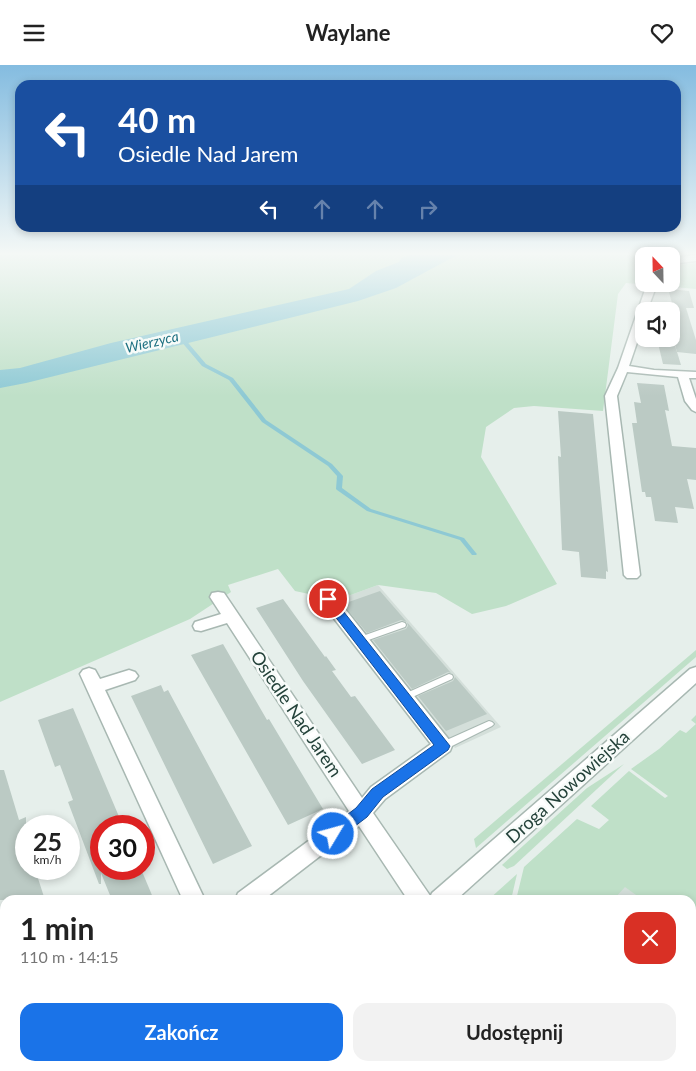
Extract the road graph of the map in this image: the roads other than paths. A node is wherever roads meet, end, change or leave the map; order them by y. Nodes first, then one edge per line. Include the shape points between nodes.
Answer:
1 (646, 302) edge
2 (623, 368) junction
3 (682, 374) junction
4 (696, 375) edge
5 (696, 408) edge
6 (632, 575) dead end
7 (218, 597) dead end
8 (328, 599) dead end
9 (231, 616) junction
10 (402, 625) dead end
11 (202, 627) dead end
12 (360, 640) junction
13 (696, 673) edge
14 (129, 676) dead end
15 (449, 677) dead end
16 (405, 697) junction
17 (489, 724) dead end
18 (443, 746) junction
19 (361, 813) junction
20 (192, 895) edge
21 (253, 895) edge
22 (427, 895) edge
23 (442, 895) edge

1 - 2 street
2 - 3 street
2 - 6 street via 611,396
3 - 4 street
3 - 5 street
7 - 9 street, Osiedle Nad Jarem
8 - 12 street
9 - 11 street
9 - 19 street, Osiedle Nad Jarem
10 - 12 lane
12 - 16 street
13 - 23 street, Droga Nowowiejska
14 - 20 street via 92,681
15 - 16 lane
16 - 18 street
17 - 18 lane
18 - 19 street via 378,793
19 - 21 street
19 - 22 street, Osiedle Nad Jarem via 410,886

